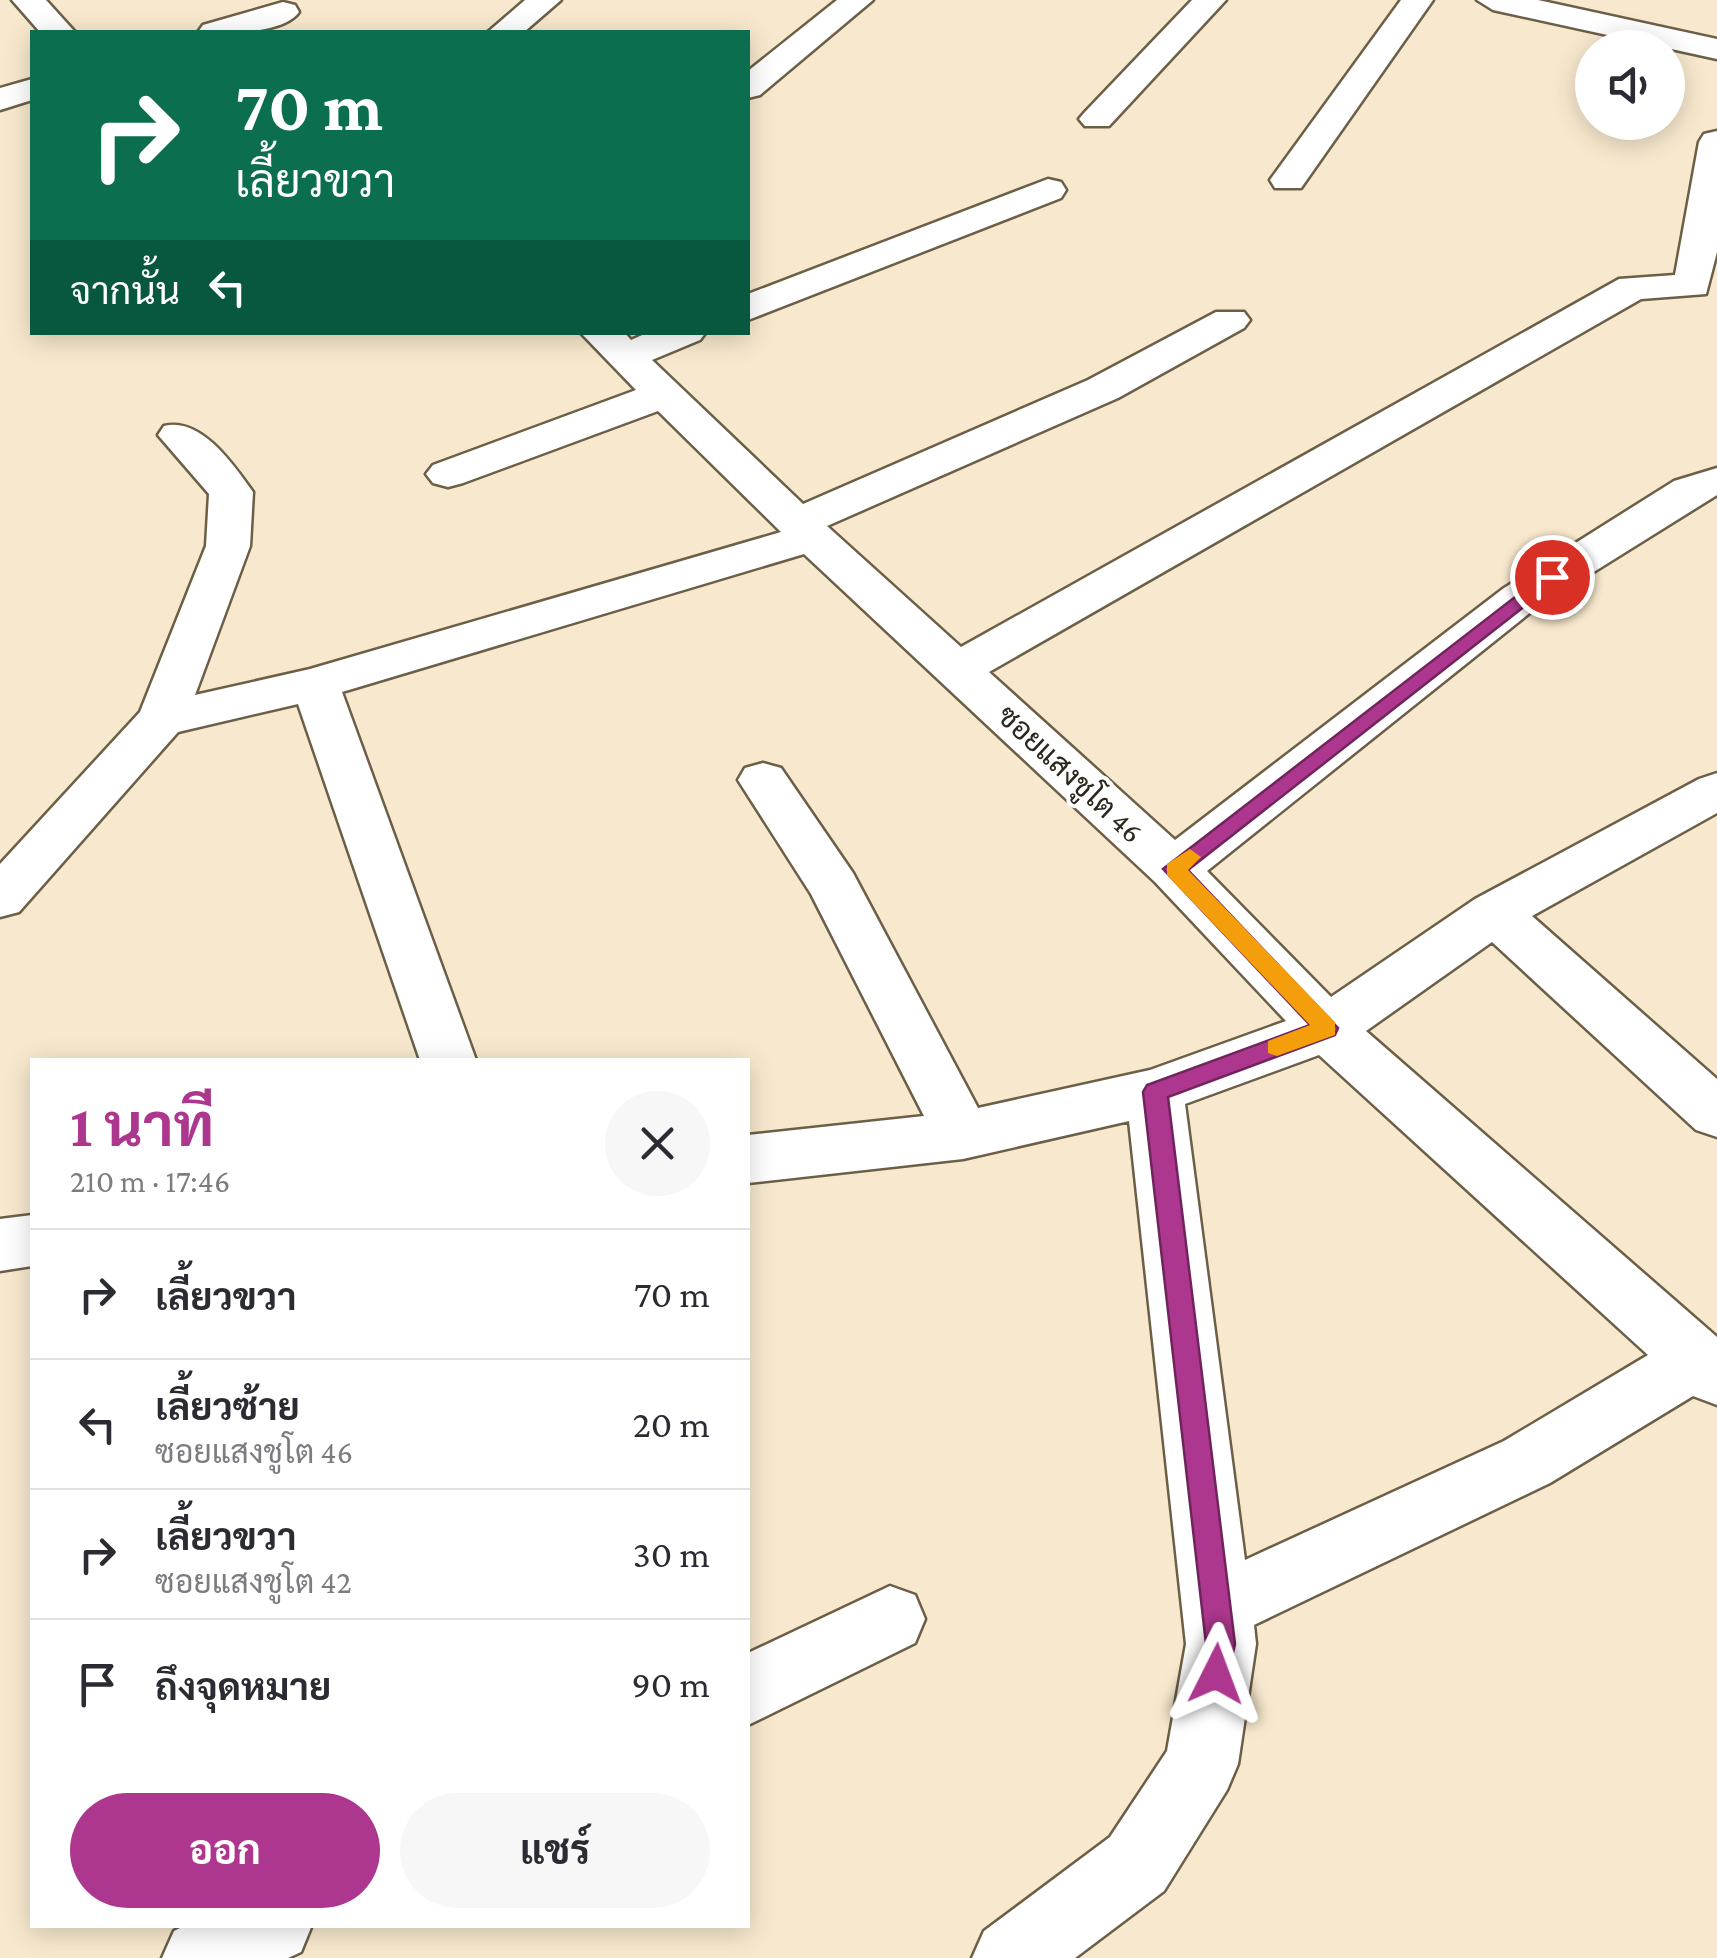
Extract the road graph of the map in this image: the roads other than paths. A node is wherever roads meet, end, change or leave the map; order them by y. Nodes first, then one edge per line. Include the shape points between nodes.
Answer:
1 (28, 0) edge
2 (545, 0) edge
3 (857, 0) edge
4 (1210, 0) edge
5 (1416, 0) edge
6 (1493, 0) edge
7 (281, 9) edge
8 (56, 30) edge
9 (221, 30) edge
10 (507, 30) edge
11 (1717, 49) edge
12 (750, 86) edge
13 (30, 90) edge
14 (0, 100) edge
15 (1097, 119) dead end
16 (1717, 142) edge
17 (1288, 180) dead end
18 (1048, 190) dead end
19 (750, 307) edge
20 (1230, 320) dead end
21 (669, 335) edge
22 (612, 345) edge
23 (662, 395) junction
24 (180, 434) dead end
25 (448, 474) dead end
26 (1717, 481) edge
27 (804, 530) junction
28 (958, 670) junction
29 (314, 684) junction
30 (162, 719) junction
31 (763, 780) dead end
32 (1717, 791) edge
33 (1174, 869) junction
34 (0, 898) edge
35 (1494, 913) junction
36 (1327, 1028) junction
37 (447, 1058) edge
38 (1155, 1092) junction
39 (1717, 1114) edge
40 (963, 1134) junction
41 (750, 1159) edge
42 (30, 1241) edge
43 (0, 1246) edge
44 (1707, 1368) edge
45 (1216, 1608) junction
46 (890, 1619) dead end
47 (750, 1689) edge
48 (267, 1928) edge
49 (201, 1958) edge
50 (1011, 1958) edge

1 - 8 street
2 - 10 street
3 - 12 street
4 - 15 street
5 - 17 street
6 - 11 street
7 - 9 street
13 - 14 street
16 - 28 street via 1692,286 1633,287
18 - 19 street
20 - 27 street via 1102,389
21 - 22 street
22 - 23 street, ซอยแสงชูโต 46
23 - 25 street
23 - 27 street, ซอยแสงชูโต 46
24 - 30 street via 232,492 228,546
26 - 33 street via 1676,498 1520,598
27 - 28 street, ซอยแสงชูโต 46
27 - 29 street
28 - 33 street, ซอยแสงชูโต 46
29 - 30 street
29 - 37 street
30 - 34 street
31 - 40 street via 834,887
32 - 35 street
33 - 36 street, ซอยแสงชูโต 46
35 - 36 street
35 - 39 street
36 - 38 street
36 - 44 street, ซอยแสงชูโต 46
38 - 40 street
38 - 45 street
40 - 41 street
42 - 43 street
44 - 45 street via 1527,1462
45 - 50 street via 1220,1644 1201,1764 1136,1864
46 - 47 street
48 - 49 street

